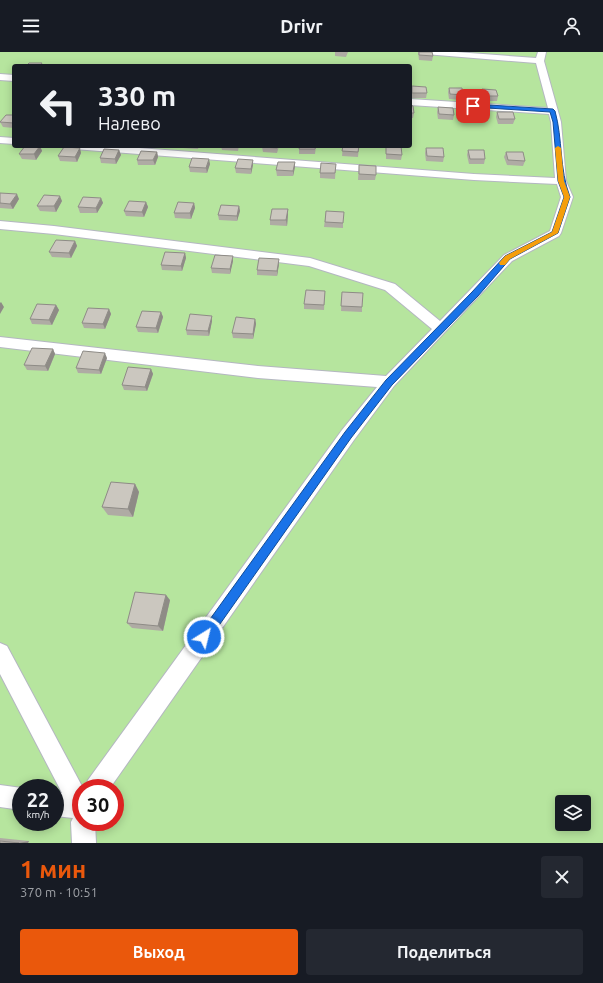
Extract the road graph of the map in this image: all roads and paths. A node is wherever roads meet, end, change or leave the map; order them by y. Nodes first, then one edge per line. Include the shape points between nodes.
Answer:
1 (425, 52) edge
2 (541, 57) edge
3 (0, 77) edge
4 (12, 78) edge
5 (412, 102) edge
6 (553, 111) junction
7 (0, 140) edge
8 (12, 141) edge
9 (100, 148) edge
10 (561, 181) junction
11 (0, 225) edge
12 (441, 329) junction
13 (0, 342) edge
14 (389, 382) junction
15 (0, 653) edge
16 (102, 779) edge
17 (72, 790) edge
18 (0, 796) edge
19 (12, 798) edge
20 (83, 831) edge
21 (84, 843) edge

1 - 2 street
2 - 6 street
3 - 4 street
5 - 6 street
6 - 10 street
7 - 8 street
9 - 10 street
10 - 12 street via 567,197 555,233 508,258
11 - 12 street via 310,262 390,287
12 - 14 street
13 - 14 street via 258,372
14 - 16 street via 348,435
15 - 17 street
18 - 19 street
20 - 21 street

